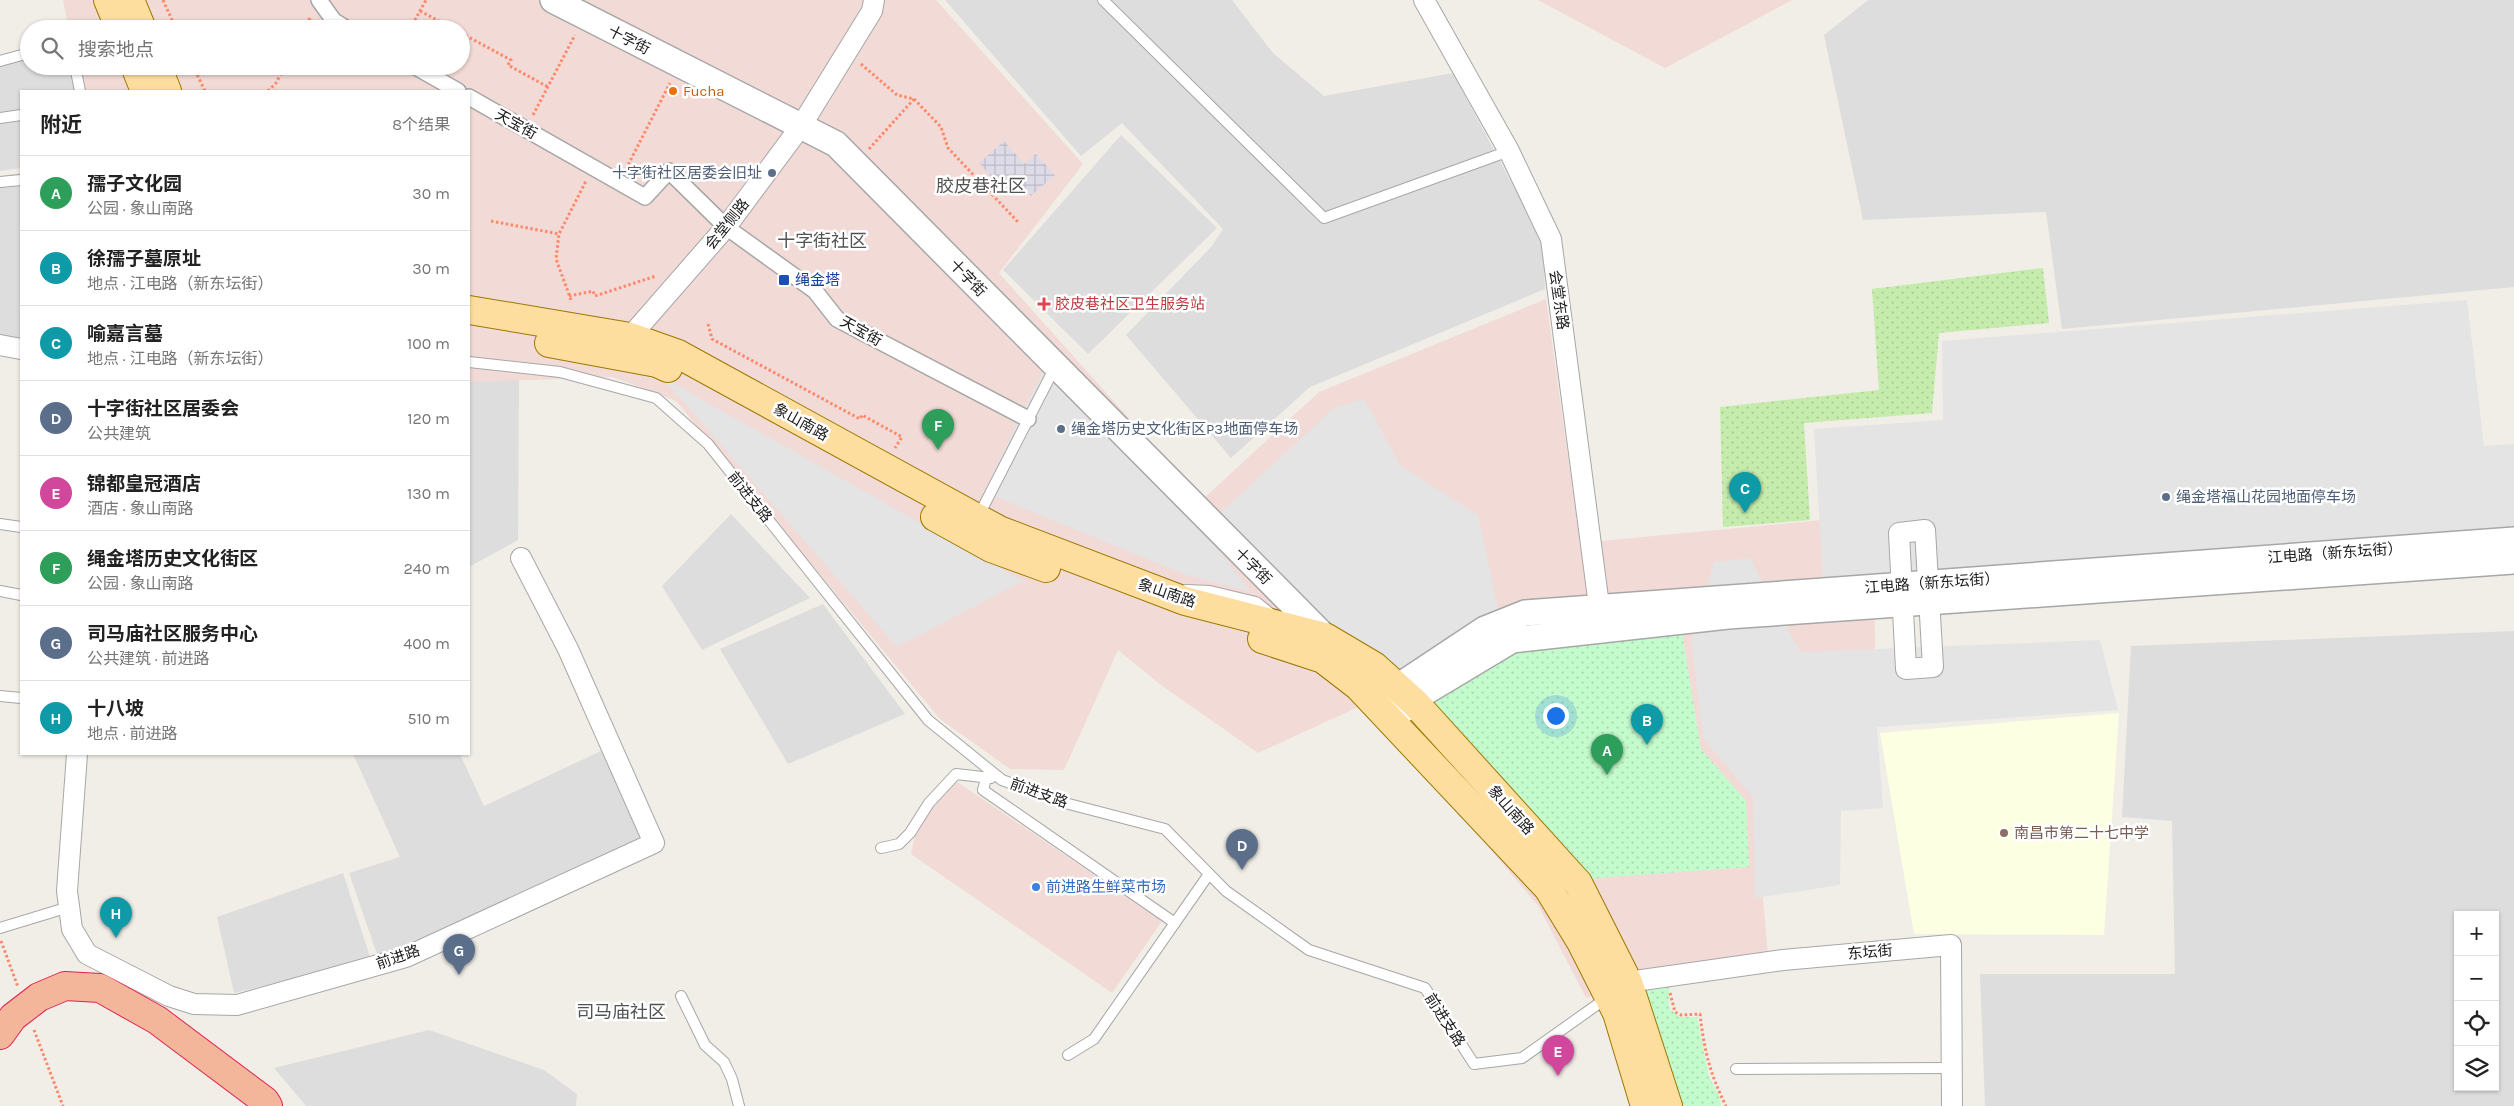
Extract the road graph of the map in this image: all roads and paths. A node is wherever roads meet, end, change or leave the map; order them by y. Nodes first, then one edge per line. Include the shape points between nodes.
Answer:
1 (108, 0) edge
2 (130, 0) edge
3 (162, 0) edge
4 (319, 0) edge
5 (426, 0) edge
6 (553, 0) edge
7 (874, 0) edge
8 (1103, 0) edge
9 (1424, 0) edge
10 (420, 11) junction
11 (116, 20) edge
12 (138, 20) edge
13 (172, 20) edge
14 (333, 20) edge
15 (415, 20) edge
16 (437, 20) edge
17 (575, 35) dead end
18 (470, 38) edge
19 (847, 52) junction
20 (20, 55) edge
21 (0, 61) edge
22 (679, 65) junction
23 (77, 75) edge
24 (138, 75) edge
25 (161, 75) edge
26 (197, 75) edge
27 (280, 75) edge
28 (430, 75) edge
29 (548, 87) junction
30 (80, 90) edge
31 (144, 90) edge
32 (167, 90) edge
33 (204, 90) edge
34 (269, 90) edge
35 (456, 90) edge
36 (470, 98) edge
37 (914, 99) junction
38 (20, 115) edge
39 (0, 118) edge
40 (801, 126) junction
41 (526, 129) junction
42 (1509, 151) junction
43 (855, 163) junction
44 (592, 167) junction
45 (20, 180) edge
46 (0, 182) edge
47 (619, 182) junction
48 (491, 221) dead end
49 (1018, 222) dead end
50 (726, 227) junction
51 (559, 234) junction
52 (666, 273) dead end
53 (470, 310) edge
54 (708, 324) dead end
55 (470, 330) edge
56 (630, 337) junction
57 (0, 345) edge
58 (20, 349) edge
59 (470, 362) edge
60 (1055, 367) junction
61 (1028, 419) junction
62 (895, 448) dead end
63 (977, 518) junction
64 (0, 524) edge
65 (20, 527) edge
66 (2514, 540) edge
67 (521, 558) dead end
68 (2514, 561) edge
69 (0, 591) edge
70 (1929, 592) junction
71 (1902, 594) junction
72 (20, 595) edge
73 (1601, 618) junction
74 (1325, 637) junction
75 (1405, 694) junction
76 (0, 696) edge
77 (20, 698) edge
78 (1383, 712) junction
79 (77, 755) edge
80 (986, 778) junction
81 (1002, 780) junction
82 (881, 848) dead end
83 (1209, 874) junction
84 (69, 907) junction
85 (1175, 923) junction
86 (0, 928) edge
87 (0, 938) edge
88 (1668, 976) junction
89 (1619, 989) junction
90 (19, 991) dead end
91 (681, 996) dead end
92 (32, 1027) dead end
93 (0, 1035) edge
94 (1068, 1055) dead end
95 (1952, 1068) junction
96 (1736, 1069) dead end
97 (63, 1106) edge
98 (268, 1106) edge
99 (739, 1106) edge
100 (1645, 1106) edge
101 (1668, 1106) edge
102 (1726, 1106) edge
103 (1952, 1106) edge

1 - 11 main road
2 - 12 main road
3 - 13 path
4 - 14 street
5 - 10 path
6 - 22 street, 十字街
7 - 19 street, 会堂侧路 via 872,11
8 - 42 lane via 1324,218
9 - 42 street, 会堂东路
10 - 15 path
10 - 16 path
17 - 29 path
18 - 29 path via 511,60 508,65
19 - 37 path via 897,95
19 - 40 street, 会堂侧路
20 - 21 lane
22 - 40 street, 十字街
22 - 47 path
23 - 30 lane
24 - 31 main road
25 - 32 main road
26 - 33 path
27 - 34 path
28 - 35 street
29 - 41 path
36 - 41 street, 天宝街
37 - 43 path
37 - 49 path via 942,128 948,148
38 - 39 lane
40 - 43 street, 十字街 via 836,144
40 - 50 street, 会堂侧路
41 - 44 street, 天宝街
42 - 73 street, 会堂东路 via 1551,239
43 - 60 street, 十字街
44 - 47 street, 天宝街
44 - 51 path
45 - 46 lane
47 - 50 street, 天宝街 via 646,197 669,171
48 - 51 path
50 - 56 street, 会堂侧路
50 - 61 street, 天宝街 via 815,291 837,319
51 - 52 path via 556,259 570,298 593,291 595,296
53 - 56 main road, 象山南路
54 - 62 path via 712,339 860,420 862,415 902,437
55 - 78 main road, 象山南路 via 657,363 991,548 1181,616 1323,659 1358,686
56 - 63 main road, 象山南路 via 678,354
57 - 58 street
59 - 81 lane, 前进支路 via 560,372 656,398 708,444 928,720
60 - 61 lane
60 - 74 street, 十字街
61 - 63 lane
63 - 74 main road, 象山南路 via 999,530 1185,601
64 - 65 lane
66 - 70 street, 江电路（新东坛街）
67 - 84 street, 前进路 via 568,649 654,843 406,957 237,1005 194,1004 169,996 87,954 72,929
68 - 70 street, 江电路（新东坛街）
69 - 72 lane
70 - 71 street, 江电路（新东坛街）
70 - 71 street via 1925,530 1899,532
70 - 71 street via 1932,667 1906,669
71 - 73 street, 江电路（新东坛街） via 1728,616
73 - 75 street, 江电路（新东坛街） via 1512,640
74 - 75 main road, 象山南路 via 1374,666
75 - 78 street, 江电路（新东坛街）
75 - 89 main road, 象山南路 via 1578,883
76 - 77 lane
78 - 89 main road, 象山南路 via 1548,888 1581,942
79 - 84 street, 前进路 via 66,890
80 - 81 lane
80 - 82 lane via 956,774 899,844
80 - 85 lane via 983,790
81 - 83 lane, 前进支路 via 1065,803 1165,829
83 - 85 lane
83 - 89 lane, 前进支路 via 1226,891 1309,950 1425,988 1474,1064 1522,1058
84 - 86 lane
85 - 94 lane via 1094,1039
87 - 90 path
88 - 89 street, 东坛街
88 - 95 street, 东坛街 via 1783,960 1952,945
88 - 102 path via 1675,1012 1680,1015 1700,1014 1708,1066
89 - 100 main road, 象山南路 via 1617,1013
89 - 101 main road, 象山南路
91 - 99 lane via 705,1045 724,1062
92 - 97 path
93 - 98 highway via 13,1018 39,997 65,986 100,988 157,1020
95 - 96 lane
95 - 103 street, 东坛街

